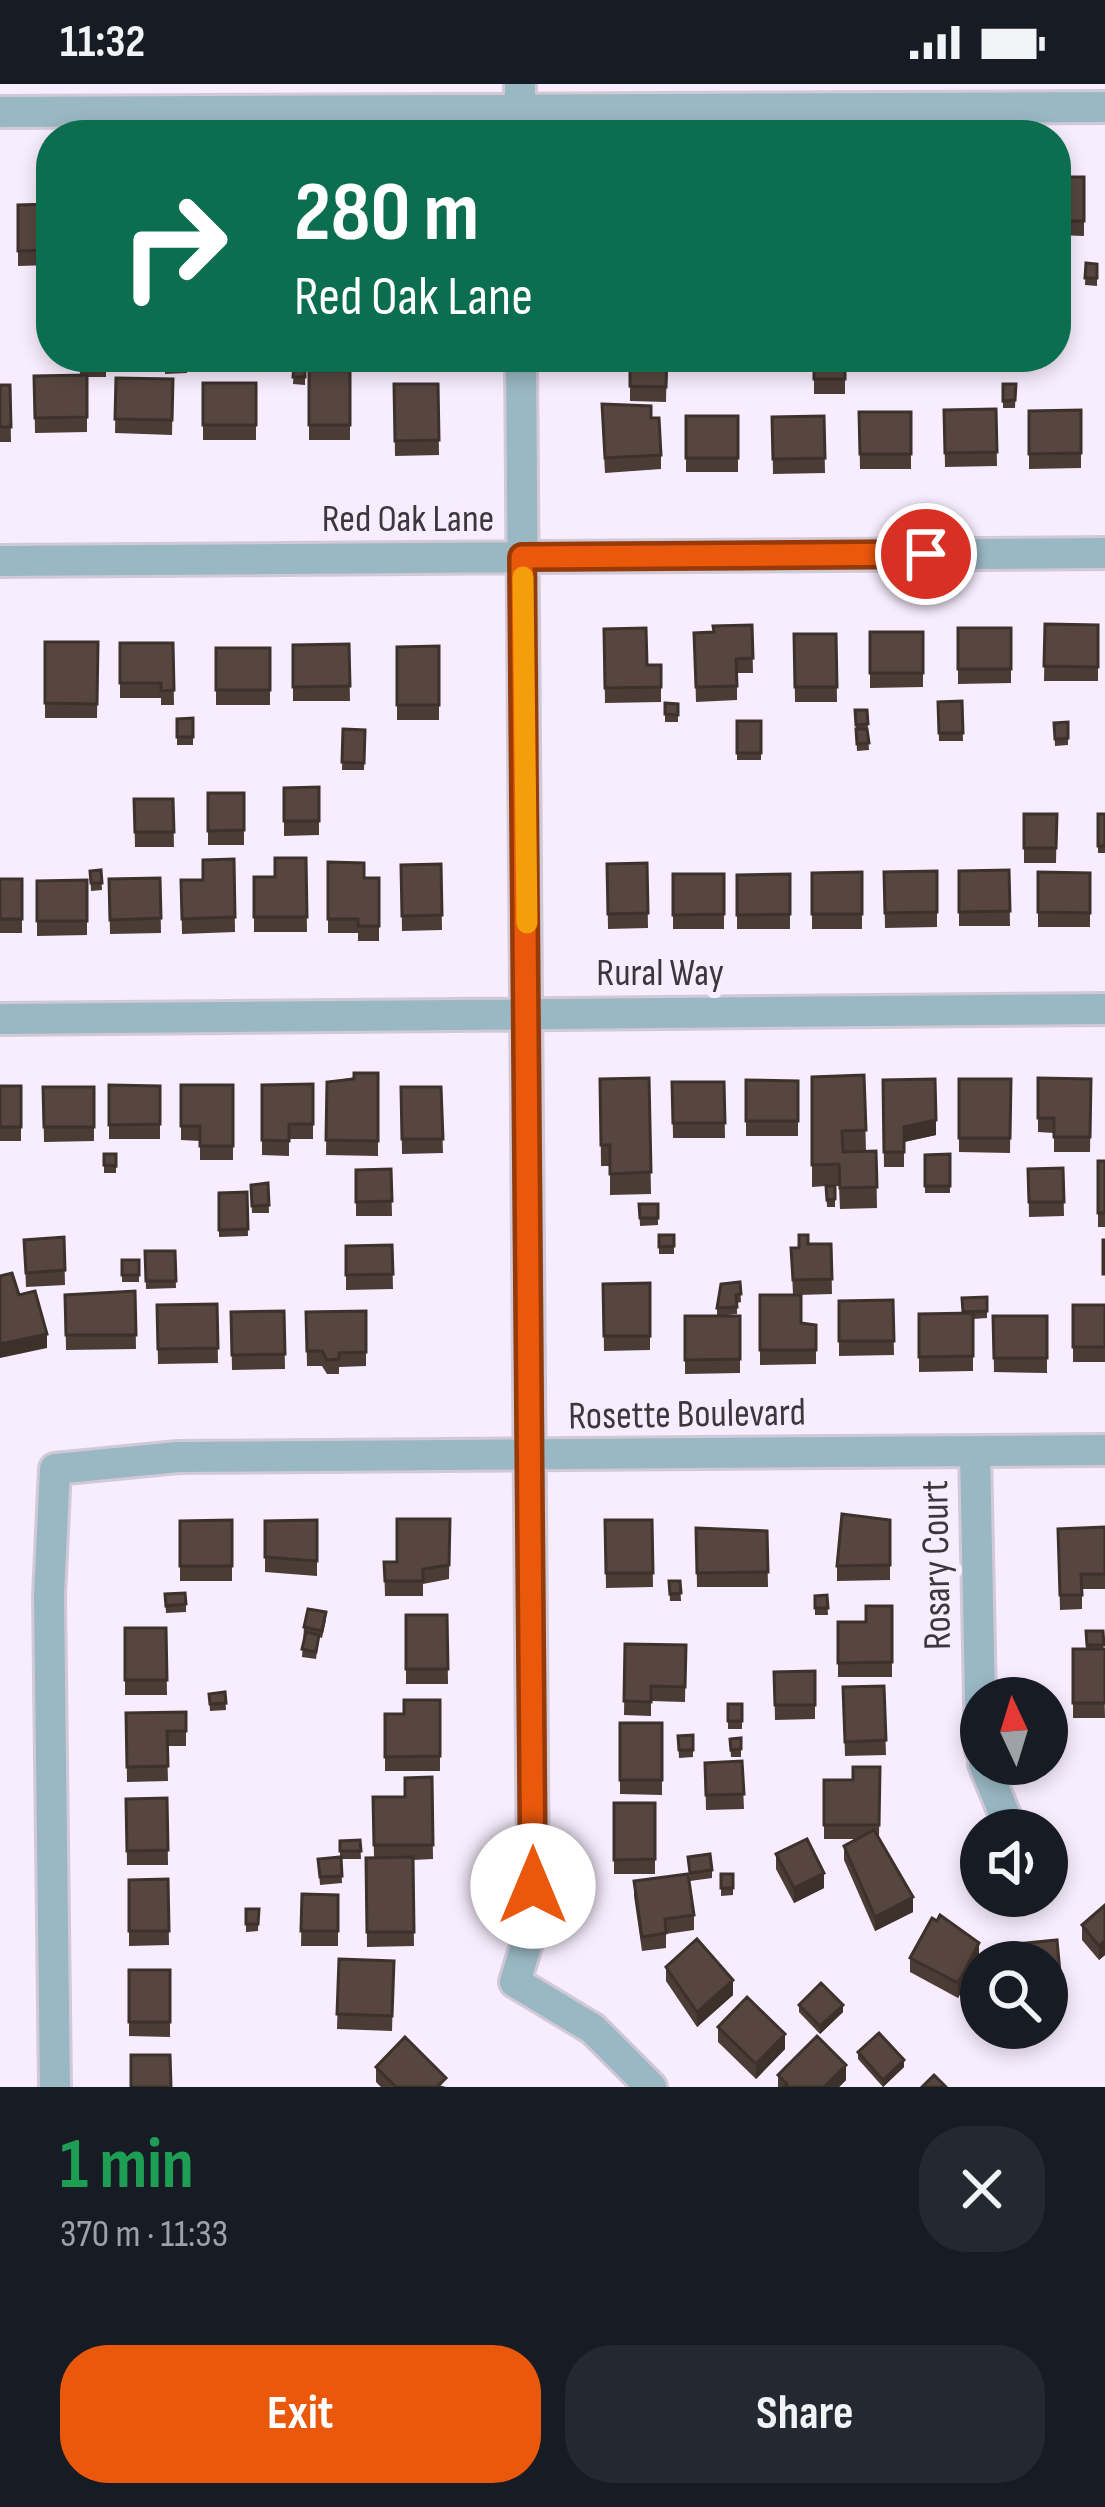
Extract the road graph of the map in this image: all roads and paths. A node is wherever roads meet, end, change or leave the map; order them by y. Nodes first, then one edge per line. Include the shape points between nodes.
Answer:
1 (1105, 107) edge
2 (520, 110) edge
3 (0, 112) edge
4 (520, 372) edge
5 (1105, 553) edge
6 (522, 557) junction
7 (0, 562) edge
8 (1105, 1009) edge
9 (526, 1013) junction
10 (0, 1018) edge
11 (1105, 1450) edge
12 (975, 1451) junction
13 (530, 1456) junction
14 (980, 1677) edge
15 (55, 2087) edge
16 (650, 2087) edge

1 - 2 street
2 - 3 street
4 - 6 street
5 - 6 street, Red Oak Lane
6 - 7 street, Red Oak Lane
6 - 9 street
8 - 9 street, Rural Way
9 - 10 street, Rural Way
9 - 13 street
11 - 12 street, Rosette Boulevard
12 - 13 street, Rosette Boulevard
12 - 14 street, Rosary Court
13 - 15 street, Rosette Boulevard via 178,1457 56,1469
13 - 16 street via 533,1886 514,1982 593,2029

